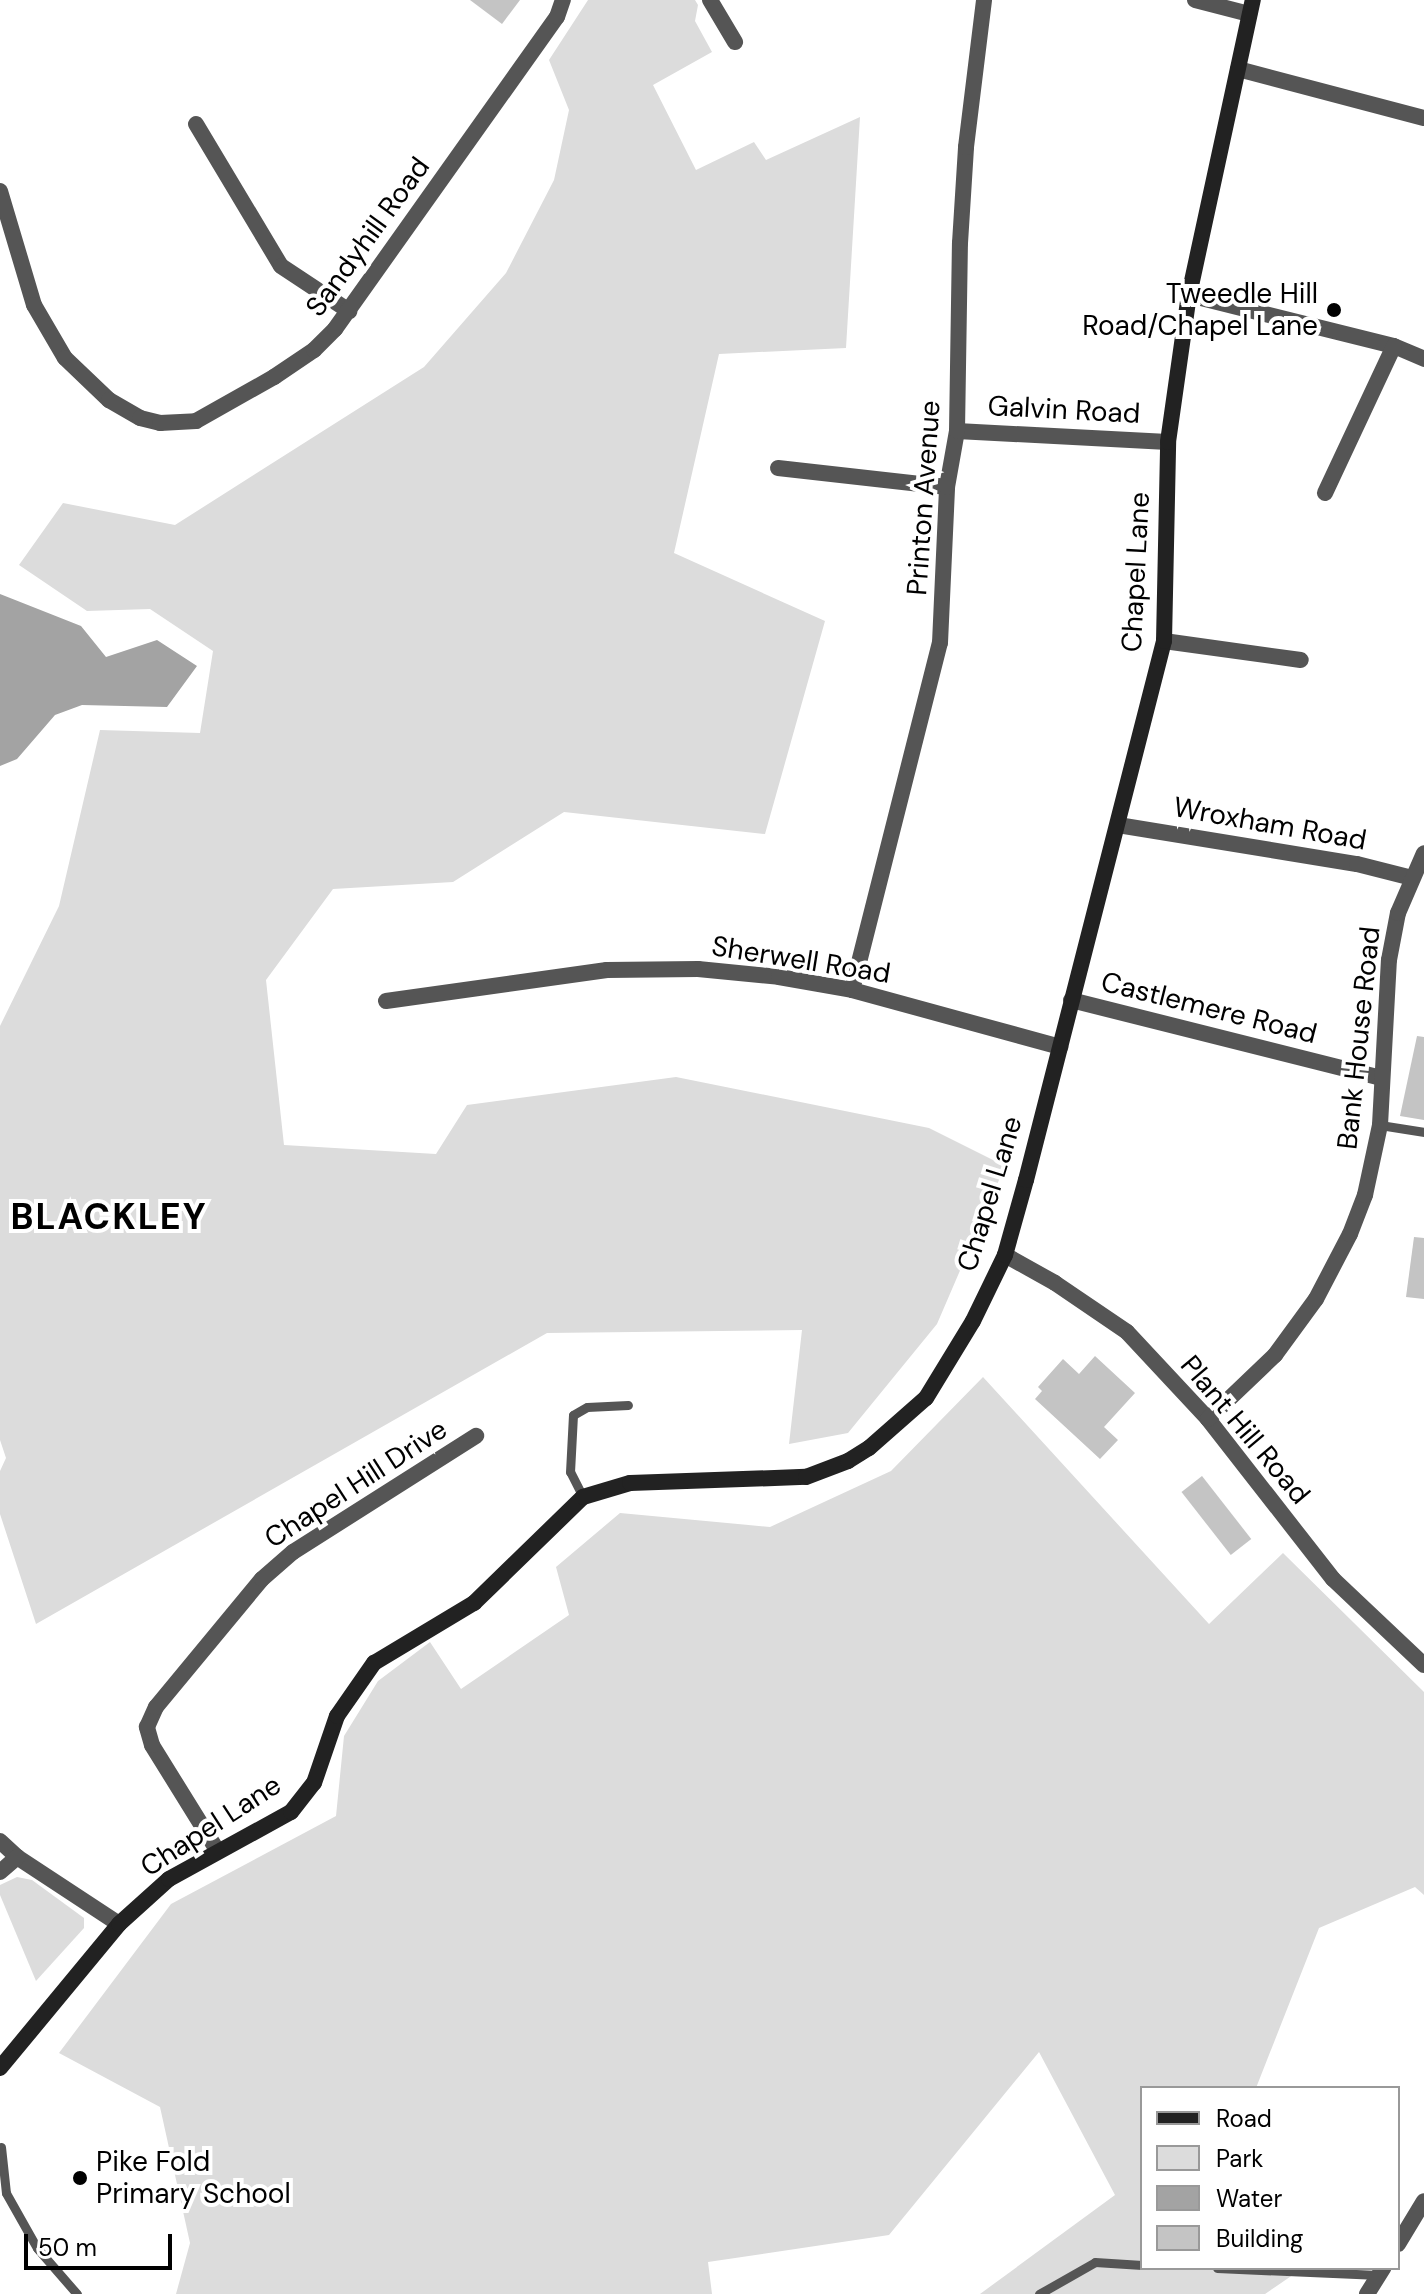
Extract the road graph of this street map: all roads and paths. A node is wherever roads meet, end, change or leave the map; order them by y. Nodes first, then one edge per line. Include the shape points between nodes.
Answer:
1 (563, 0) edge
2 (710, 0) edge
3 (984, 0) edge
4 (1195, 0) edge
5 (1251, 7) edge
6 (735, 42) dead end
7 (1238, 69) junction
8 (1424, 118) edge
9 (196, 124) dead end
10 (0, 191) edge
11 (1189, 295) junction
12 (349, 311) junction
13 (1394, 346) junction
14 (1424, 359) edge
15 (957, 431) junction
16 (1168, 442) junction
17 (778, 468) dead end
18 (947, 487) junction
19 (1325, 493) dead end
20 (1164, 641) junction
21 (1301, 660) dead end
22 (1118, 825) junction
23 (1424, 853) edge
24 (1412, 878) junction
25 (852, 990) junction
26 (1071, 1000) junction
27 (386, 1001) dead end
28 (1060, 1047) junction
29 (1381, 1078) junction
30 (1380, 1125) junction
31 (1424, 1132) edge
32 (1005, 1255) junction
33 (628, 1405) dead end
34 (1208, 1419) junction
35 (476, 1436) dead end
36 (583, 1497) junction
37 (1424, 1665) edge
38 (0, 1841) edge
39 (217, 1850) junction
40 (17, 1857) junction
41 (0, 1872) edge
42 (119, 1924) junction
43 (0, 2068) edge
44 (1, 2147) edge
45 (1424, 2201) edge
46 (1400, 2241) edge
47 (1140, 2265) edge
48 (1299, 2270) edge
49 (1381, 2272) edge
50 (77, 2294) edge
51 (1039, 2294) edge
52 (1367, 2294) edge

1 - 12 street, Sandyhill Road via 557,17
2 - 6 street
3 - 15 street, Printon Avenue via 962,216
4 - 5 street
5 - 7 street, Chapel Lane
7 - 8 street
7 - 11 street, Chapel Lane
9 - 12 street via 281,266
10 - 12 street, Sandyhill Road via 45,328 65,358 101,392 140,418 177,423 213,414 314,350
11 - 13 street
11 - 16 street, Chapel Lane
13 - 14 street
13 - 19 street
15 - 16 street, Galvin Road
15 - 18 street, Printon Avenue
16 - 20 street, Chapel Lane
17 - 18 street
18 - 25 street, Printon Avenue via 940,643
20 - 21 street
20 - 22 street, Chapel Lane
22 - 24 street, Wroxham Road via 1357,864
22 - 26 street, Chapel Lane
23 - 24 street, Bank House Road
24 - 29 street, Bank House Road via 1398,913 1389,960
25 - 27 street, Sherwell Road via 698,969 607,970
25 - 28 street, Sherwell Road
26 - 28 street, Chapel Lane
26 - 29 street, Castlemere Road
28 - 32 street, Chapel Lane
29 - 30 street, Bank House Road
30 - 31 lane
30 - 34 street, Bank House Road via 1365,1195 1316,1299 1275,1355
32 - 34 street, Plant Hill Road via 1127,1332
32 - 36 street, Chapel Lane via 926,1398 848,1461 806,1477 630,1483
33 - 36 lane via 587,1407 573,1415 570,1472
34 - 37 street, Plant Hill Road via 1333,1579
35 - 39 street, Chapel Hill Drive via 283,1561 262,1579 156,1707 147,1727 152,1745
36 - 39 street, Chapel Lane via 484,1595 374,1663 337,1716 304,1798 291,1812
38 - 40 street
39 - 42 street, Chapel Lane via 169,1879
40 - 41 street
40 - 42 street
42 - 43 street, Chapel Lane
44 - 50 lane via 6,2193 37,2248
45 - 46 street
47 - 51 lane via 1095,2262
48 - 49 lane
49 - 52 street

